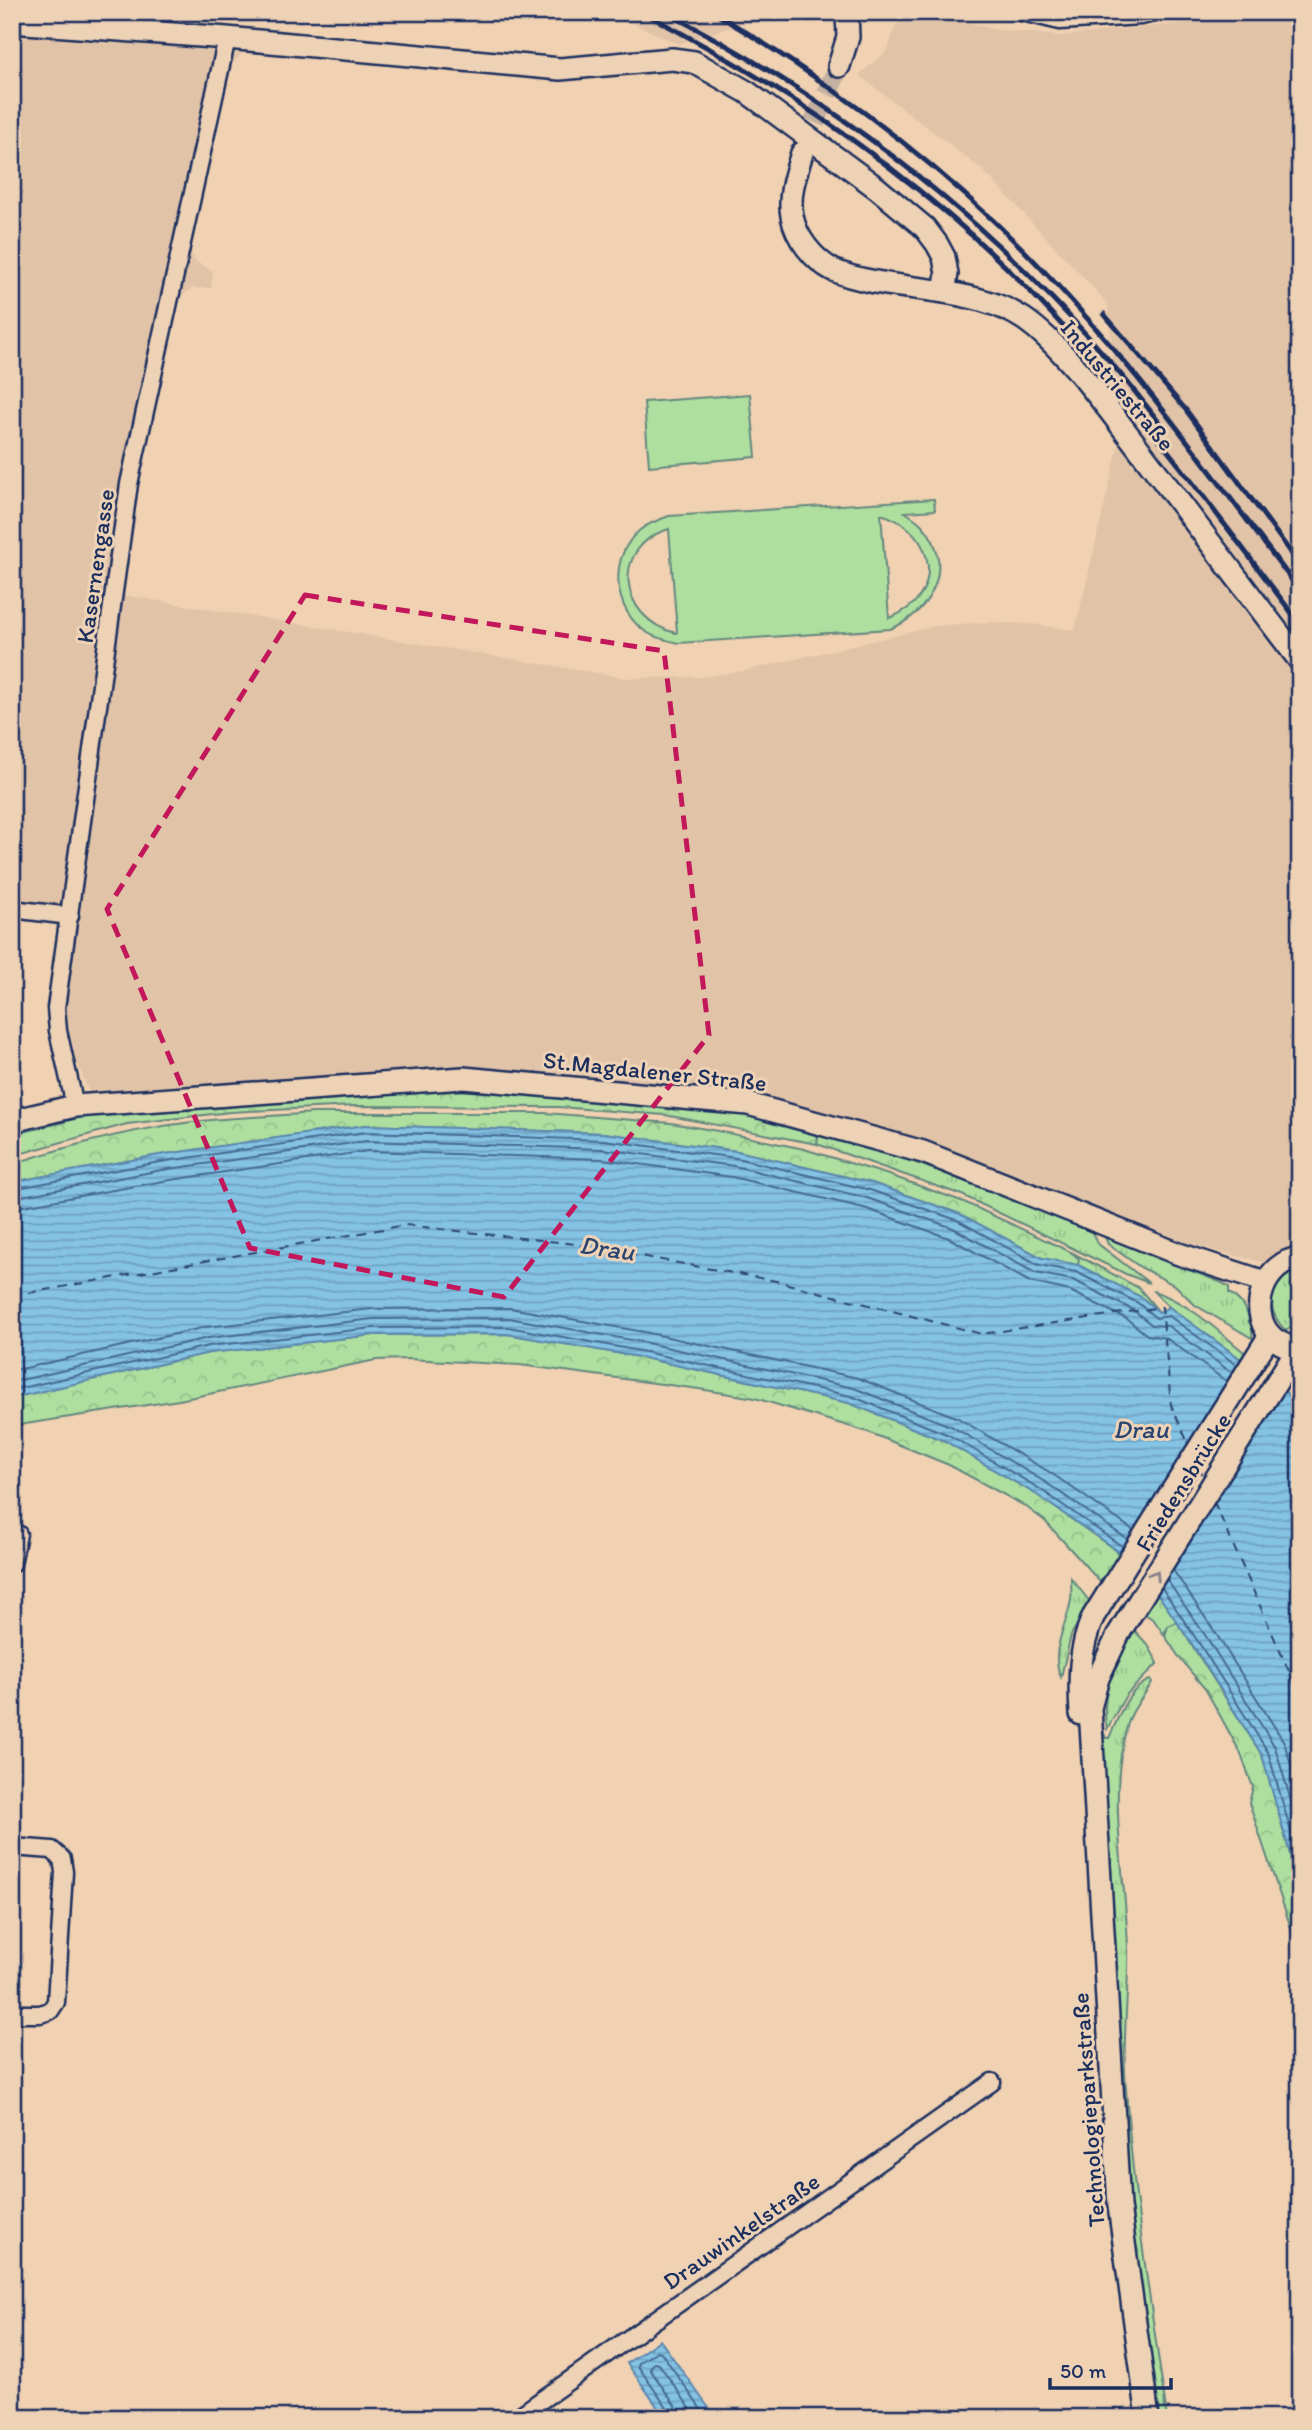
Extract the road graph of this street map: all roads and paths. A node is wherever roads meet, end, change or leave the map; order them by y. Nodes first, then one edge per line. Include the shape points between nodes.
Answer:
1 (847, 12) edge
2 (1022, 12) edge
3 (1158, 12) edge
4 (12, 22) edge
5 (228, 38) junction
6 (839, 66) tunnel mouth
7 (802, 153) tunnel mouth
8 (944, 292) junction
9 (1300, 661) edge
10 (12, 909) edge
11 (70, 916) junction
12 (75, 1106) junction
13 (12, 1121) edge
14 (1300, 1258) edge
15 (1265, 1282) junction
16 (1267, 1339) junction
17 (1297, 1353) edge
18 (18, 1534) dead end
19 (12, 1564) edge
20 (1093, 1617) joint
21 (1119, 1633) joint
22 (1094, 1796) junction
23 (12, 1847) edge
24 (12, 2014) edge
25 (992, 2082) dead end
26 (516, 2418) edge
27 (1148, 2418) edge

1 - 6 street via 848,37
2 - 3 street via 1060,21
4 - 5 street
5 - 8 street via 560,69 672,59 694,62 747,92 925,228 944,257
5 - 11 street, Kasernengasse via 129,484
7 - 8 street, Industriestraße via 791,191 791,215 810,252 833,270
8 - 9 street, Industriestraße via 982,299 1023,318 1040,332 1100,399
10 - 11 street
11 - 12 street, Kasernengasse via 56,1018
12 - 13 street, St.Magdalener Straße
12 - 15 street, St.Magdalener Straße via 463,1078 748,1104 923,1152 1179,1254
14 - 15 street via 1278,1266
15 - 16 street via 1260,1304
16 - 17 street
16 - 20 street, Friedensbrücke
21 -> 17 street, Friedensbrücke
18 - 19 street
20 - 22 street, Technologieparkstraße via 1083,1644 1080,1689
21 - 22 street, Technologieparkstraße via 1090,1707
22 - 27 street, Technologieparkstraße via 1119,2206
23 - 24 street via 52,1850 62,1860 64,1872 56,2002 50,2011 40,2014
25 - 26 street, Drauwinkelstraße

